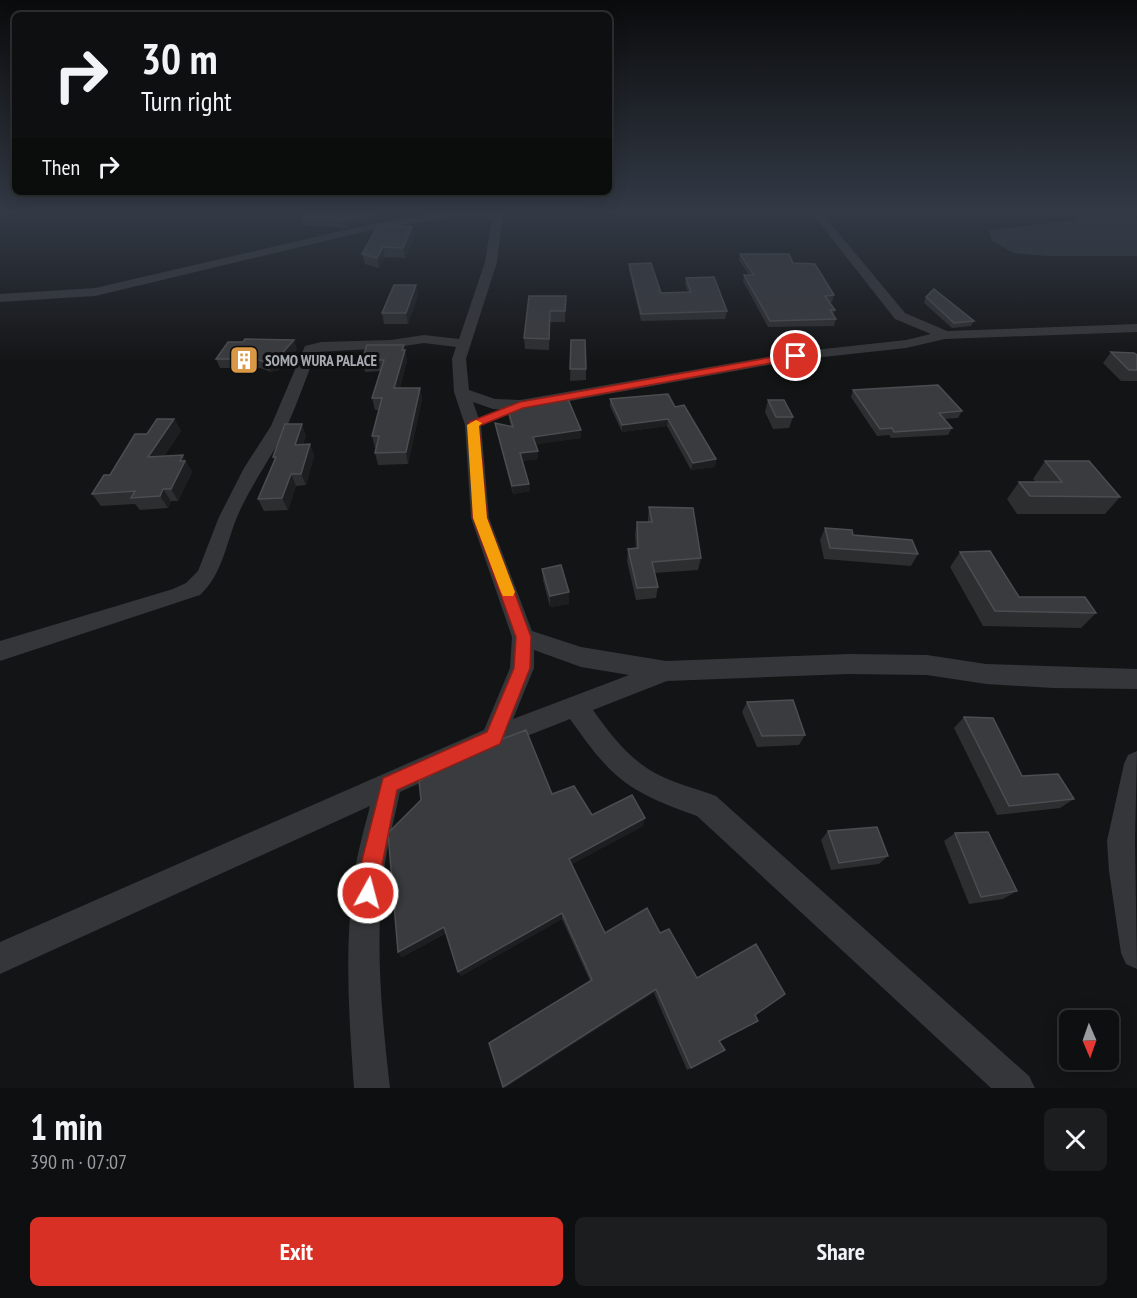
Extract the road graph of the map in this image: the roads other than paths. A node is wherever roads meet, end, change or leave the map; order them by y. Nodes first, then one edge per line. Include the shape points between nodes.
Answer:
1 (219, 263) edge
2 (491, 263) edge
3 (857, 263) edge
4 (0, 298) edge
5 (1137, 328) edge
6 (945, 335) junction
7 (464, 344) junction
8 (462, 392) junction
9 (520, 405) junction
10 (473, 425) junction
11 (523, 637) junction
12 (0, 651) edge
13 (666, 671) junction
14 (1137, 678) edge
15 (575, 706) junction
16 (494, 738) junction
17 (1137, 764) edge
18 (389, 784) junction
19 (1137, 953) edge
20 (0, 958) edge
21 (372, 1088) edge
22 (1017, 1088) edge

1 - 4 street via 95,292
2 - 7 street
3 - 6 street via 900,316
5 - 6 street
6 - 9 street via 906,344 796,356
7 - 8 street via 459,359
7 - 12 street via 424,339 310,349 279,426 228,517 202,582 178,595
8 - 9 street via 493,404
8 - 10 street
9 - 10 street
10 - 11 street via 480,518
11 - 13 street via 582,657
11 - 16 street via 522,668
13 - 14 street via 927,665 986,675
13 - 15 street
15 - 16 street
15 - 22 street via 606,748 635,776 706,806
16 - 18 street
17 - 19 street via 1121,841
18 - 20 street
18 - 21 street via 368,886 367,1010

